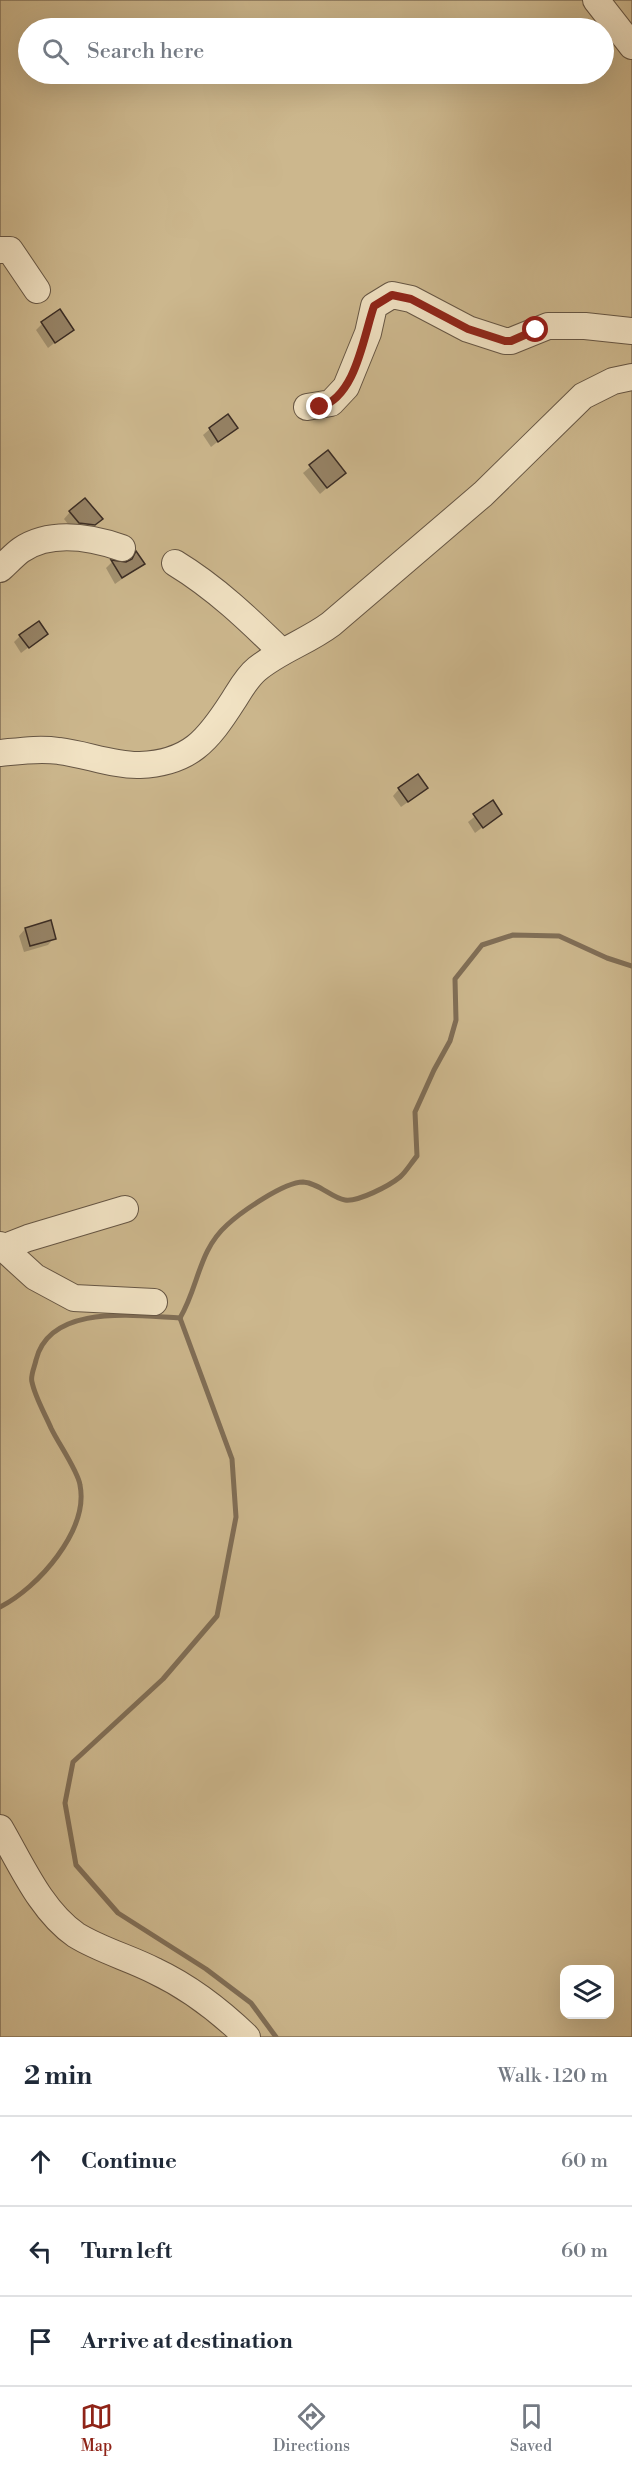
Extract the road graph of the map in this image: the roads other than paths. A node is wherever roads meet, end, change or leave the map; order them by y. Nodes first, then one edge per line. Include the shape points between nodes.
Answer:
1 (596, 0) edge
2 (610, 18) edge
3 (614, 23) edge
4 (632, 46) edge
5 (0, 250) edge
6 (37, 290) dead end
7 (632, 331) edge
8 (632, 377) edge
9 (307, 407) dead end
10 (122, 548) dead end
11 (175, 563) dead end
12 (0, 569) edge
13 (282, 652) junction
14 (0, 753) edge
15 (125, 1209) dead end
16 (1, 1248) edge
17 (154, 1302) dead end
18 (0, 1828) edge
19 (247, 2037) edge

1 - 2 street
3 - 4 street
5 - 6 street via 10,250
7 - 9 street via 548,326 505,341 468,329 411,299 392,295 374,306 368,333 339,397 331,403
8 - 13 street via 613,381 583,396 483,494 381,581 312,638
10 - 12 street via 72,537 49,539 21,550
11 - 13 street via 227,599
13 - 14 street via 254,671 214,731 196,747 170,761 138,765 58,750
15 - 16 street
16 - 17 street via 35,1277 74,1298
18 - 19 street via 47,1906 77,1935 192,1991

